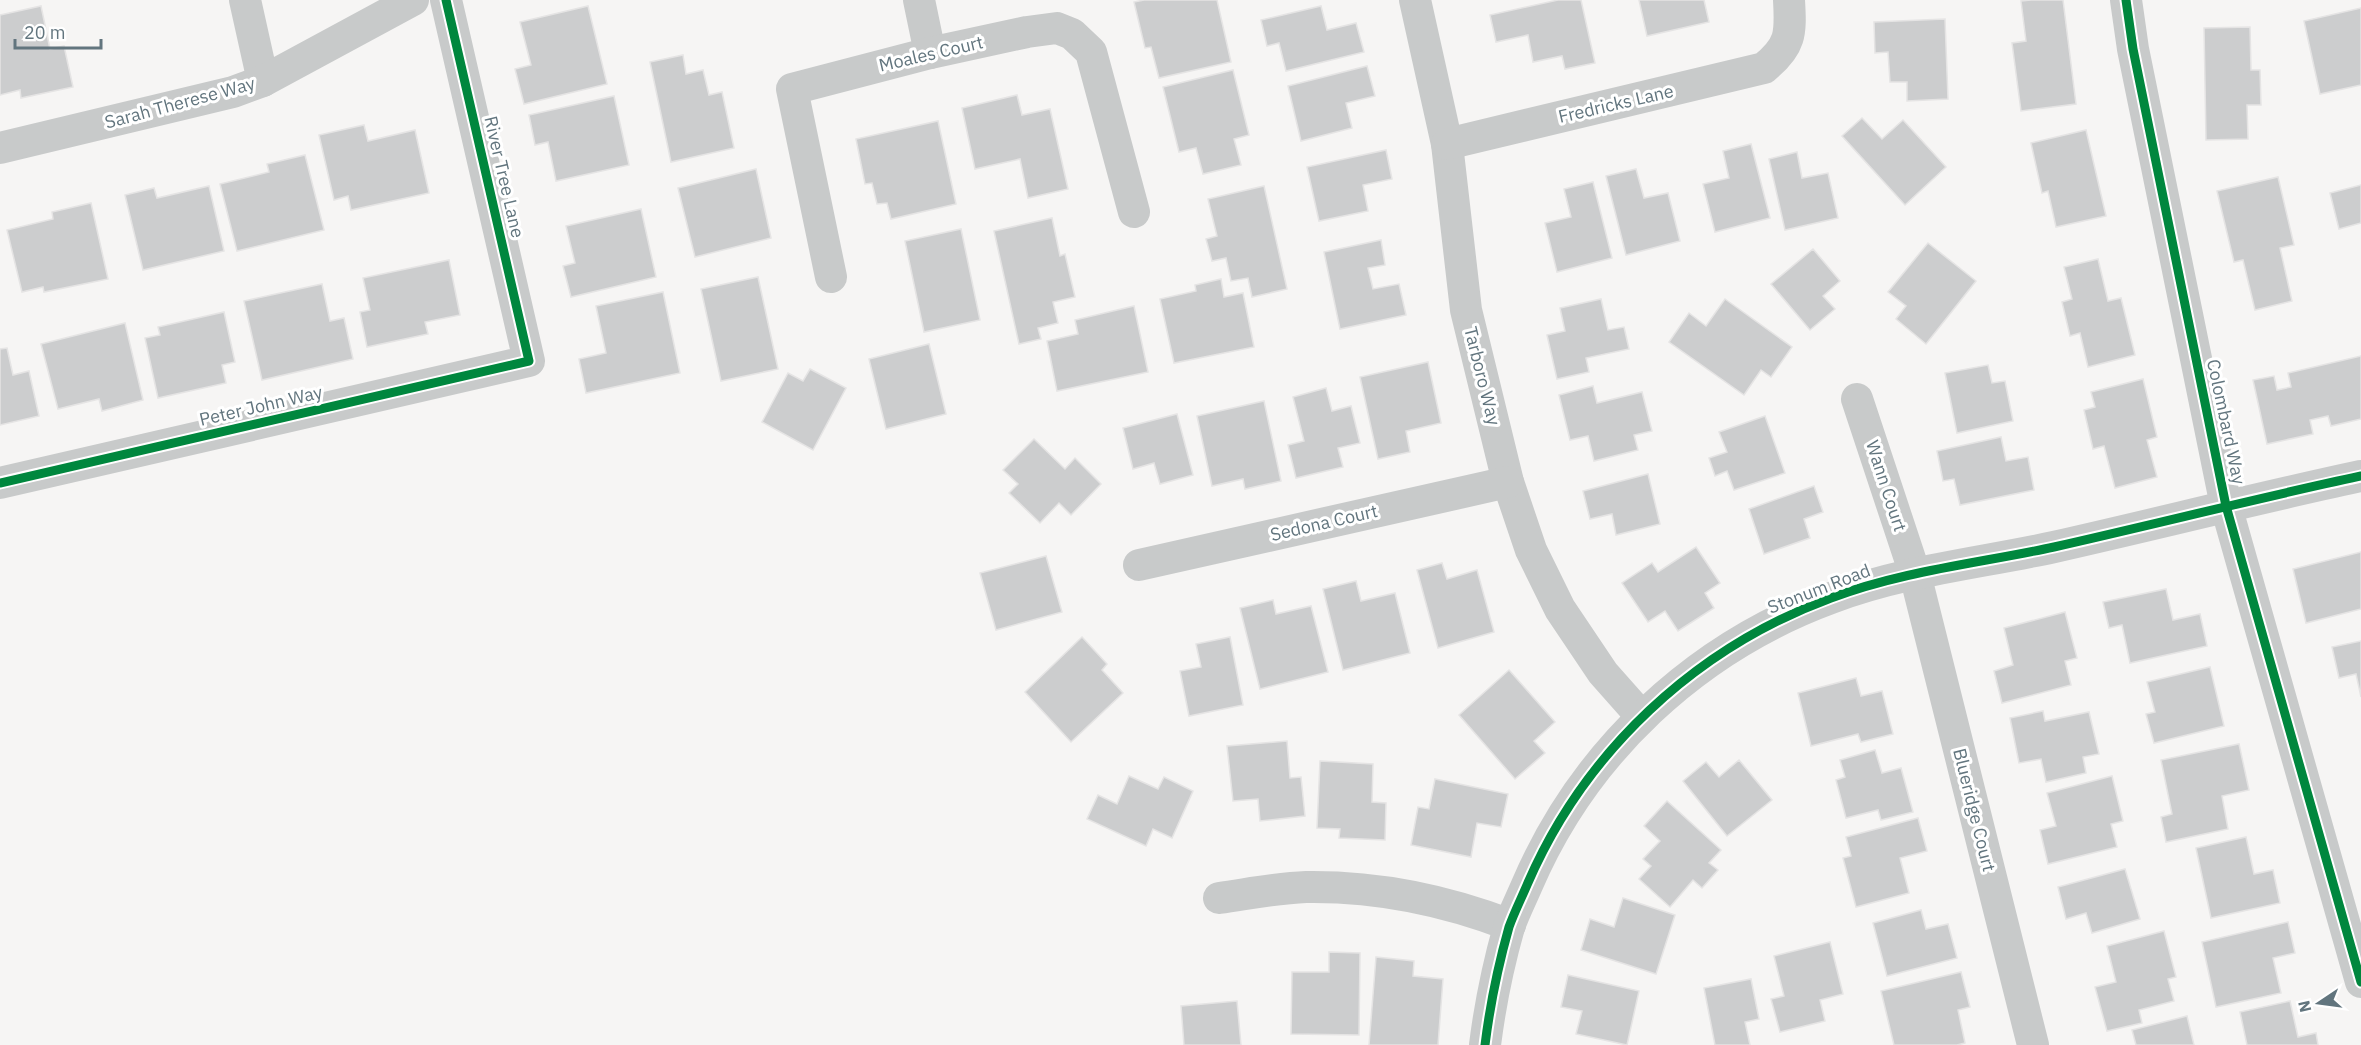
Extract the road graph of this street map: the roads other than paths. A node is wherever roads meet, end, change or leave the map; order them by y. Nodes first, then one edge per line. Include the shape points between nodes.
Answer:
1 (245, 0) edge
2 (413, 0) edge
3 (446, 0) edge
4 (919, 0) edge
5 (1415, 0) edge
6 (1789, 0) edge
7 (2127, 0) edge
8 (930, 53) junction
9 (263, 81) junction
10 (1447, 144) junction
11 (0, 148) edge
12 (1134, 212) dead end
13 (831, 277) dead end
14 (529, 361) joint
15 (1857, 399) dead end
16 (2361, 476) edge
17 (1508, 482) junction
18 (0, 483) edge
19 (2226, 506) junction
20 (1139, 565) dead end
21 (1915, 574) junction
22 (1642, 717) junction
23 (1219, 898) dead end
24 (1510, 925) junction
25 (2361, 982) edge
26 (1485, 1045) edge
27 (2033, 1045) edge

1 - 9 street
2 - 9 street, Sarah Therese Way
3 - 14 street, River Tree Lane
4 - 8 street
5 - 10 street, Tarboro Way
6 - 10 street, Fredricks Lane via 1789,36 1781,54 1764,68
7 - 19 street, Colombard Way via 2135,61
8 - 12 street, Moales Court via 1027,32 1057,28 1072,34 1091,52
8 - 13 street, Moales Court via 792,89
9 - 11 street, Sarah Therese Way via 233,92
10 - 17 street, Tarboro Way via 1466,310
14 - 18 street, Peter John Way
15 - 21 street, Wann Court
16 - 19 street, Stonum Road
17 - 20 street, Sedona Court
17 - 22 street, Tarboro Way via 1531,550 1560,609 1603,672
19 - 21 street, Stonum Road via 2053,547
19 - 25 street, Colombard Way
21 - 22 street, Stonum Road via 1832,597 1780,618 1715,657
21 - 27 street, Blueridge Court
22 - 24 street, Stonum Road via 1600,762 1568,808 1540,855
23 - 24 street via 1307,887 1367,890 1419,897
24 - 26 street, Stonum Road via 1490,1005

